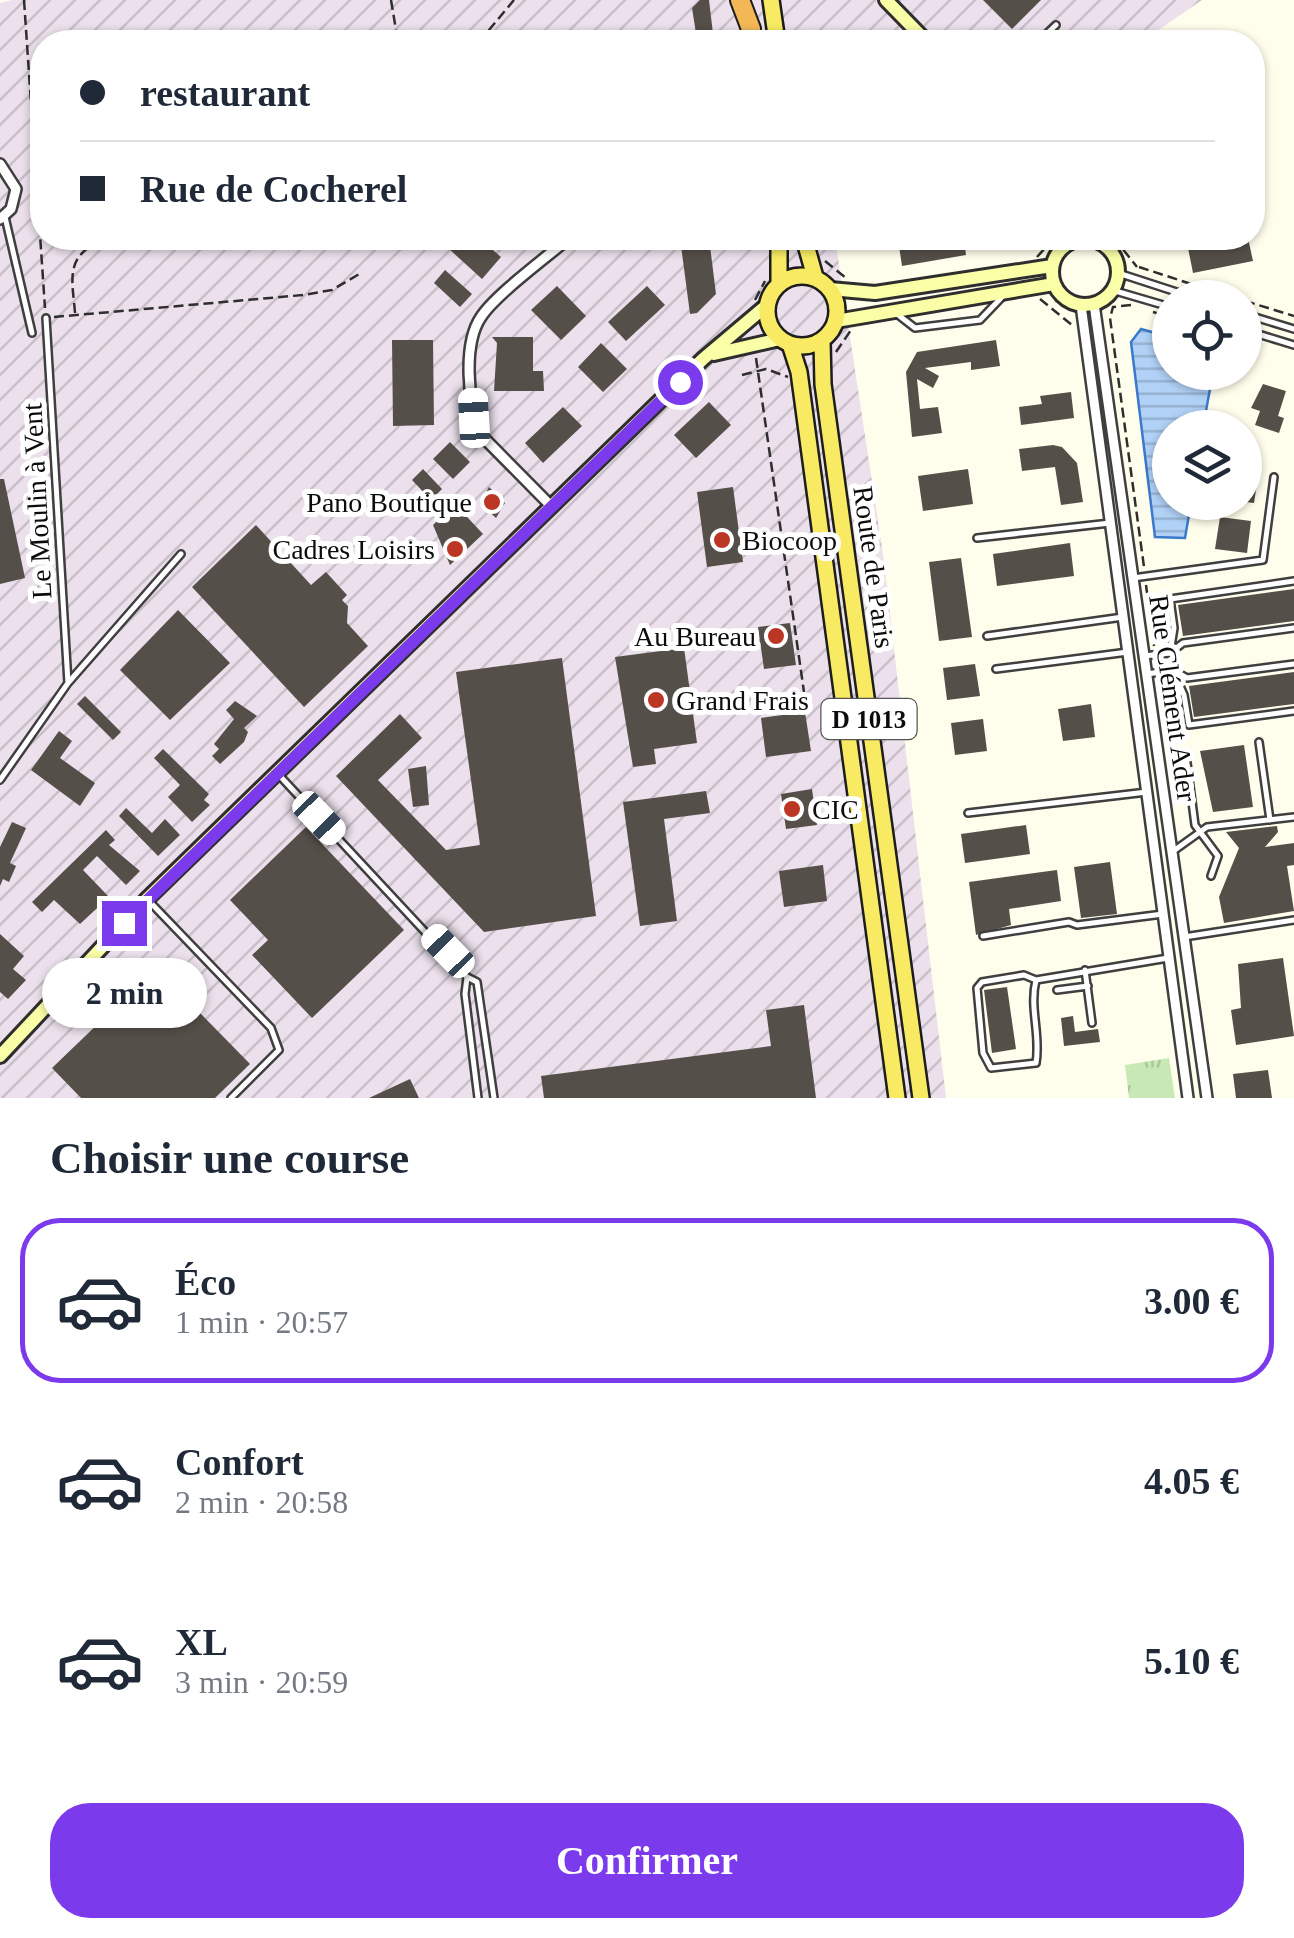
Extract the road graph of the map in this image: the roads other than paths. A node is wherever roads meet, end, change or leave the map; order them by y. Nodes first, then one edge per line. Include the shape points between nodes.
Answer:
1 (744, 0) edge
2 (772, 0) edge
3 (886, 0) edge
4 (1056, 24) dead end
5 (751, 30) edge
6 (776, 30) edge
7 (915, 30) edge
8 (1050, 30) edge
9 (0, 164) edge
10 (2, 218) edge
11 (555, 250) edge
12 (779, 250) edge
13 (807, 250) edge
14 (1063, 250) edge
15 (1107, 250) edge
16 (1052, 266) junction
17 (1118, 273) junction
18 (815, 278) junction
19 (778, 284) junction
20 (1054, 284) junction
21 (1152, 284) edge
22 (830, 289) junction
23 (1112, 290) junction
24 (1006, 291) junction
25 (1152, 302) edge
26 (768, 305) junction
27 (1088, 305) junction
28 (891, 308) junction
29 (46, 318) road end
30 (1262, 320) edge
31 (836, 321) junction
32 (1294, 330) edge
33 (32, 333) dead end
34 (1262, 335) edge
35 (785, 341) junction
36 (822, 341) junction
37 (1294, 345) edge
38 (702, 358) junction
39 (1274, 476) dead end
40 (552, 507) junction
41 (1110, 524) junction
42 (978, 538) dead end
43 (180, 554) dead end
44 (1133, 578) junction
45 (1294, 581) edge
46 (1123, 617) junction
47 (1294, 628) edge
48 (987, 636) dead end
49 (1128, 652) junction
50 (1143, 652) junction
51 (1170, 653) junction
52 (1294, 664) edge
53 (996, 669) dead end
54 (1173, 670) junction
55 (1146, 674) junction
56 (68, 682) junction
57 (1294, 711) edge
58 (1259, 742) dead end
59 (1187, 764) dead end
60 (277, 773) junction
61 (0, 780) edge
62 (1146, 792) junction
63 (968, 813) dead end
64 (1294, 816) edge
65 (1270, 820) junction
66 (1200, 834) junction
67 (1172, 852) junction
68 (1211, 876) dead end
69 (147, 899) junction
70 (1163, 914) junction
71 (1294, 920) edge
72 (983, 936) dead end
73 (1184, 937) junction
74 (1169, 958) junction
75 (1086, 970) junction
76 (467, 977) junction
77 (1036, 980) junction
78 (1088, 986) junction
79 (1056, 990) dead end
80 (1092, 1022) dead end
81 (0, 1056) edge
82 (231, 1098) edge
83 (478, 1098) edge
84 (494, 1098) edge
85 (897, 1098) edge
86 (921, 1098) edge
87 (1188, 1098) edge
88 (1207, 1098) edge

1 - 5 highway
2 - 6 main road
3 - 7 street
4 - 8 lane
9 - 10 street via 16,190
10 - 33 lane
11 - 40 street via 480,317 470,349 479,433
12 - 19 main road
13 - 18 main road
14 - 16 street
15 - 17 street
16 - 20 street
16 - 22 street via 876,293
17 - 21 lane
17 - 23 street
18 - 19 main road via 796,276
18 - 22 main road
19 - 26 main road
20 - 24 street
20 - 27 street via 1064,298
22 - 31 main road
23 - 25 lane
23 - 27 street
24 - 28 street
24 - 28 lane via 980,320 916,328
26 - 35 main road via 770,324
26 - 38 street
27 - 41 street, Rue Clément Ader via 1084,330
27 - 44 street, Rue Clément Ader
28 - 31 street
29 - 56 lane, Le Moulin à Vent
30 - 32 lane
31 - 36 main road
34 - 37 lane
35 - 36 main road
35 - 38 street via 738,345
35 - 85 main road, Route de Paris / D 1013 via 799,372
36 - 86 main road, Route de Paris / D 1013
38 - 40 street
39 - 44 lane via 1262,560
40 - 60 street
41 - 42 lane
41 - 46 street, Rue Clément Ader
43 - 56 lane
44 - 50 street, Rue Clément Ader
45 - 51 lane via 1170,599
46 - 48 lane
46 - 49 street, Rue Clément Ader
47 - 51 lane via 1183,642
49 - 53 lane
49 - 62 street, Rue Clément Ader
50 - 51 lane
50 - 55 street, Rue Clément Ader
52 - 54 lane via 1187,678
54 - 55 lane
54 - 57 lane via 1188,724
55 - 67 street, Rue Clément Ader
56 - 61 lane
58 - 65 lane
59 - 66 lane
60 - 69 street
60 - 76 lane
62 - 63 lane
62 - 70 street, Rue Clément Ader
64 - 65 lane
65 - 66 lane
66 - 67 lane
66 - 68 lane via 1218,856
67 - 73 street, Rue Clément Ader
69 - 81 street
69 - 82 lane via 272,1028 279,1050
70 - 72 lane
70 - 74 street, Rue Clément Ader
71 - 73 lane
73 - 88 street, Rue Clément Ader
74 - 75 lane
74 - 87 street, Rue Clément Ader
75 - 77 lane
75 - 78 lane
76 - 83 lane
76 - 84 lane via 477,982
77 - 77 lane via 1024,975 982,982 976,995 991,1068 1036,1063
78 - 79 lane
78 - 80 lane

